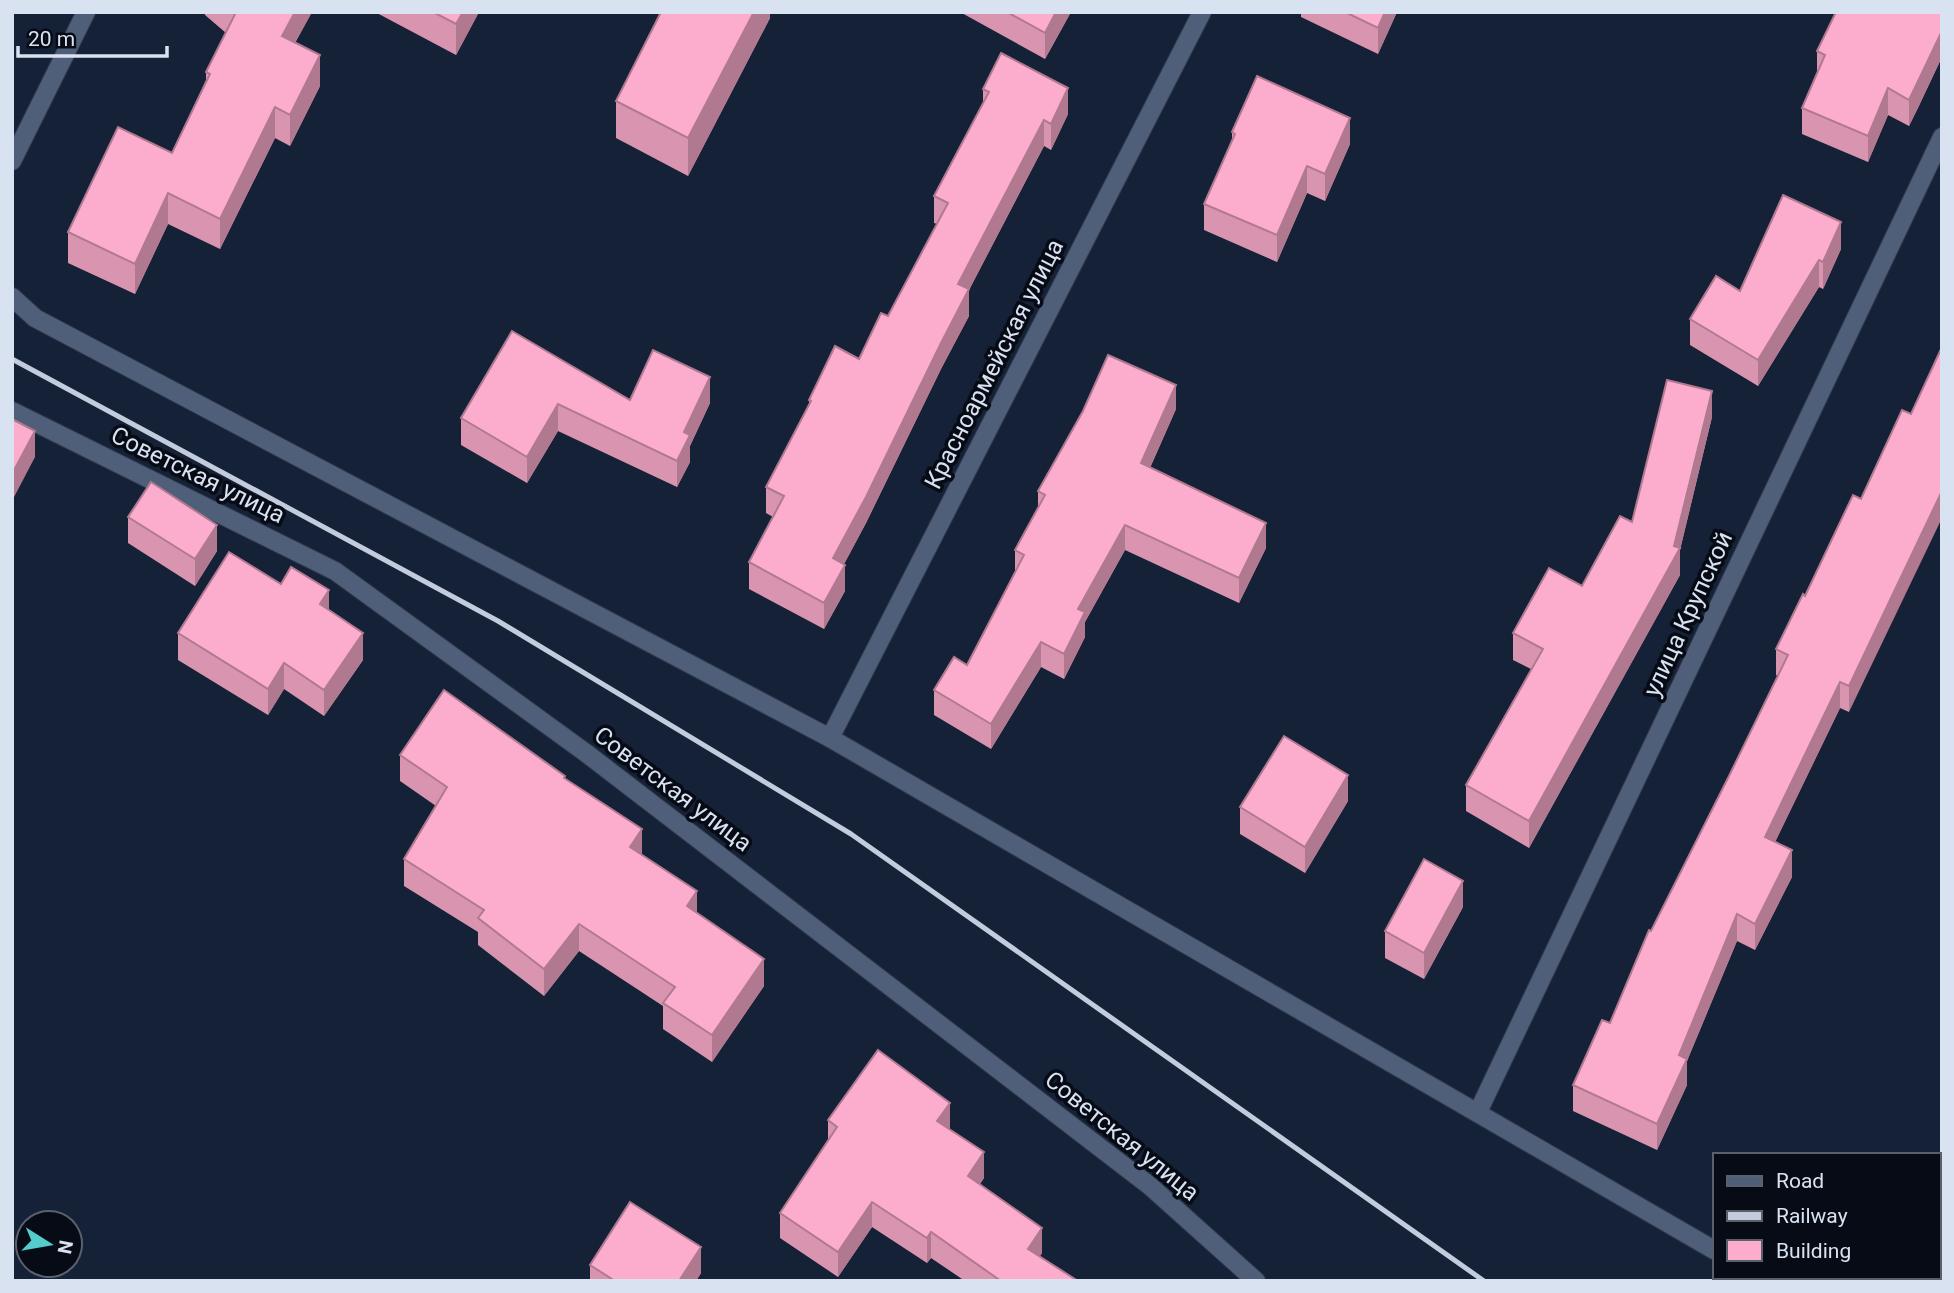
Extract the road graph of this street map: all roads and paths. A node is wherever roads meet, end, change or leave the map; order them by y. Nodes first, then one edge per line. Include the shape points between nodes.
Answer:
1 (86, 12) edge
2 (1202, 12) edge
3 (1942, 137) edge
4 (12, 161) edge
5 (12, 297) edge
6 (12, 411) edge
7 (830, 738) junction
8 (1478, 1112) junction
9 (1713, 1249) edge
10 (1256, 1281) edge

1 - 4 street
2 - 7 street, Красноармейская улица
3 - 8 street, улица Крупской
5 - 7 street via 36,318
6 - 10 street, Советская улица via 335,571 586,753 1139,1178
7 - 8 street
8 - 9 street

